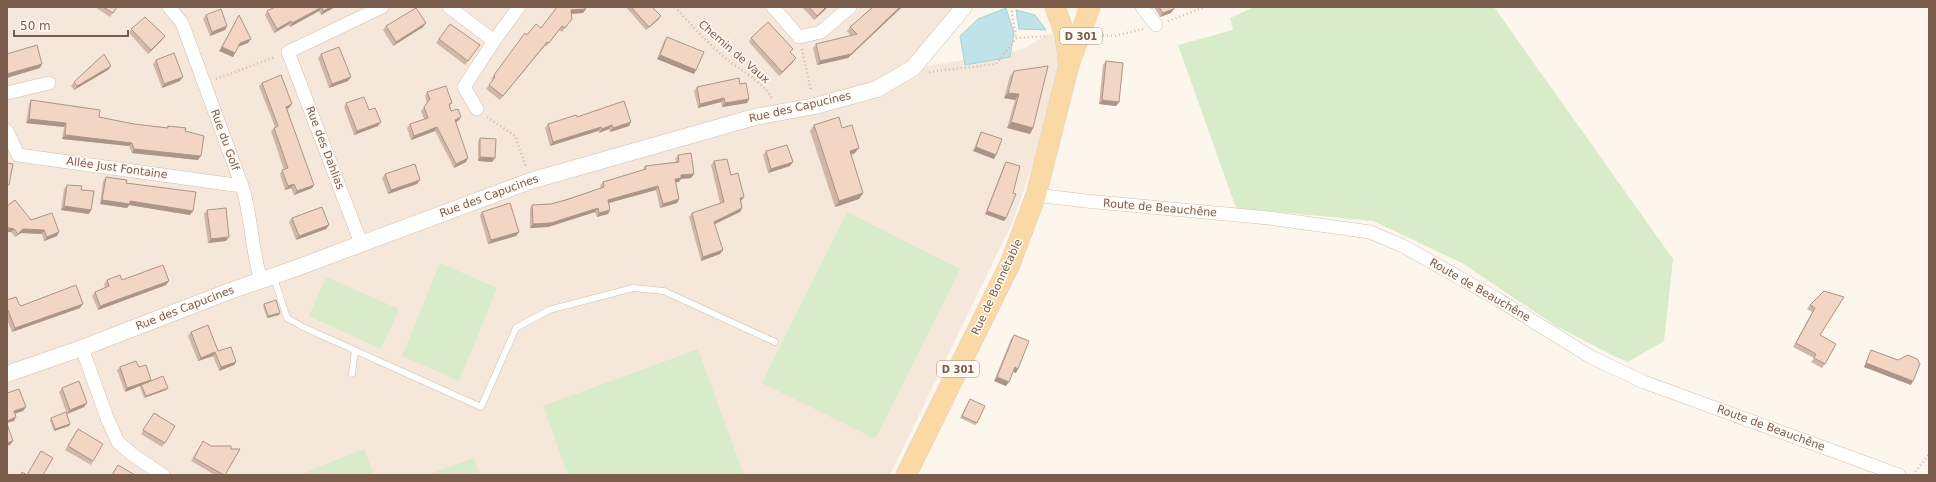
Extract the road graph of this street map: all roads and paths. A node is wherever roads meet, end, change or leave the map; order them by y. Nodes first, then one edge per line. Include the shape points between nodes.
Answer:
1 (169, 7) edge
2 (382, 7) edge
3 (449, 7) edge
4 (517, 7) edge
5 (675, 7) edge
6 (773, 7) edge
7 (850, 7) edge
8 (1011, 7) edge
9 (1054, 7) edge
10 (1090, 7) edge
11 (1142, 7) edge
12 (1205, 7) edge
13 (964, 10) edge
14 (1156, 26) junction
15 (1073, 34) junction
16 (799, 37) junction
17 (1016, 38) junction
18 (494, 41) junction
19 (288, 52) junction
20 (912, 68) junction
21 (49, 83) dead end
22 (204, 84) junction
23 (7, 93) edge
24 (815, 106) junction
25 (476, 109) joint
26 (776, 113) junction
27 (7, 131) edge
28 (530, 181) junction
29 (242, 186) junction
30 (1036, 195) junction
31 (361, 243) junction
32 (267, 278) junction
33 (775, 342) dead end
34 (82, 348) junction
35 (354, 350) junction
36 (7, 374) edge
37 (352, 374) dead end
38 (1929, 454) edge
39 (164, 475) edge
40 (906, 475) edge
41 (1899, 475) edge
42 (1912, 475) edge

1 - 22 street, Rue du Golf via 182,23
2 - 19 street
3 - 18 street
4 - 18 street
5 - 26 path, Chemin de Vaux via 692,27 726,58 764,88 771,97
6 - 16 street
7 - 16 street via 820,32
8 - 17 path
9 - 15 main road, D 301
10 - 15 main road, Rue de Bonnétable / D 301
11 - 14 street
12 - 14 path
13 - 20 street, Rue des Capucines
14 - 15 path via 1114,36
15 - 17 path
15 - 30 main road, Rue de Bonnétable / D 301 via 1069,65
16 - 24 path
17 - 20 path via 996,64 929,72
18 - 25 street via 464,87
19 - 22 path
19 - 31 street, Rue des Dahlias
20 - 24 street, Rue des Capucines via 877,89
21 - 23 street
22 - 29 street, Rue du Golf
24 - 26 street, Rue des Capucines
25 - 28 path via 515,136
26 - 28 street, Rue des Capucines
27 - 29 street, Allée Just Fontaine via 18,155
28 - 31 street, Rue des Capucines
29 - 32 street, Rue du Golf via 247,202 254,260
30 - 40 main road, Rue de Bonnétable / D 301 via 1010,264
30 - 41 street, Route de Beauchêne via 1269,218 1370,232 1404,246 1499,300 1591,357 1644,382
31 - 32 street, Rue des Capucines
32 - 34 street, Rue des Capucines
32 - 35 lane via 286,318
33 - 35 lane via 664,291 633,288 549,310 516,328 481,407
34 - 36 street, Rue des Capucines
34 - 39 street via 118,442
35 - 37 lane
38 - 42 path

